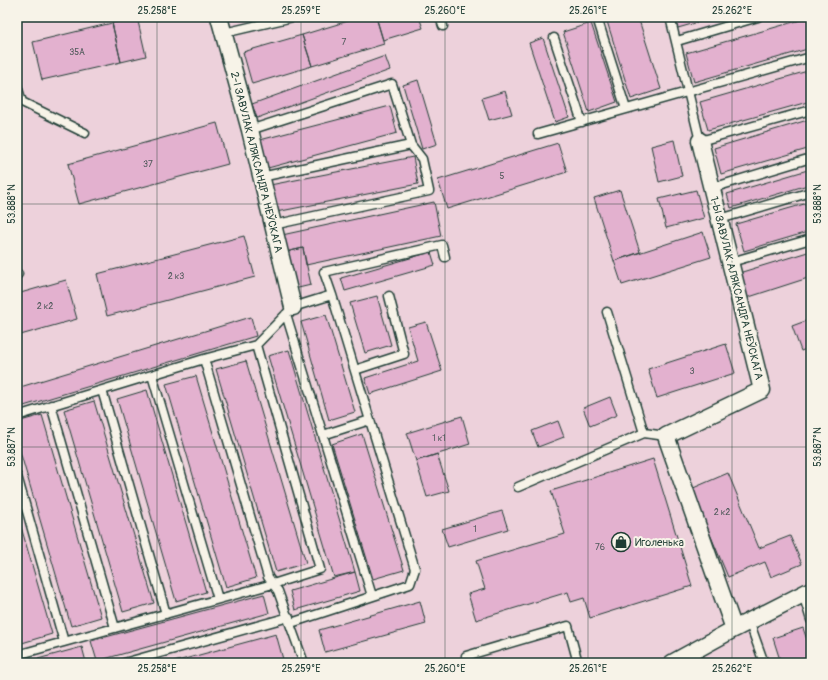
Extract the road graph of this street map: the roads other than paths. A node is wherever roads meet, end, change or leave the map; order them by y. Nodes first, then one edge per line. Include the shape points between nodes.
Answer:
1 (219, 17) edge
2 (293, 17) edge
3 (440, 17) edge
4 (670, 17) edge
5 (758, 17) edge
6 (598, 24) dead end
7 (443, 26) dead end
8 (224, 33) junction
9 (554, 38) dead end
10 (677, 41) junction
11 (811, 57) edge
12 (17, 86) edge
13 (689, 91) junction
14 (626, 109) junction
15 (811, 110) edge
16 (582, 122) junction
17 (250, 130) junction
18 (84, 133) dead end
19 (538, 134) dead end
20 (700, 141) junction
21 (411, 145) junction
22 (811, 158) edge
23 (261, 177) junction
24 (712, 188) junction
25 (811, 192) edge
26 (720, 219) junction
27 (273, 225) junction
28 (811, 239) edge
29 (445, 257) dead end
30 (731, 262) junction
31 (332, 295) junction
32 (389, 296) dead end
33 (289, 311) junction
34 (607, 312) dead end
35 (256, 345) junction
36 (204, 359) junction
37 (355, 370) junction
38 (152, 375) junction
39 (102, 390) junction
40 (51, 405) junction
41 (17, 416) edge
42 (370, 420) junction
43 (644, 433) junction
44 (323, 435) junction
45 (666, 436) junction
46 (17, 476) edge
47 (518, 487) dead end
48 (273, 584) junction
49 (807, 592) edge
50 (372, 596) junction
51 (218, 599) junction
52 (166, 614) junction
53 (290, 620) junction
54 (811, 620) edge
55 (749, 621) junction
56 (115, 628) junction
57 (734, 628) junction
58 (64, 642) junction
59 (17, 655) edge
60 (466, 656) dead end
61 (124, 663) edge
62 (304, 663) edge
63 (578, 663) edge
64 (672, 663) edge
65 (764, 663) edge

1 - 8 street, 2-І ЗАВУЛАК АЛЯКСАНДРА НЕЎСКАГА
2 - 8 lane
3 - 7 lane
4 - 10 lane
5 - 10 lane
6 - 14 lane
8 - 17 street, 2-І ЗАВУЛАК АЛЯКСАНДРА НЕЎСКАГА
9 - 16 lane
10 - 13 lane
11 - 13 lane
12 - 18 lane via 22,102
13 - 14 lane
13 - 20 lane
14 - 16 lane
15 - 20 lane
16 - 19 lane
17 - 21 lane via 392,84
17 - 23 street, 2-І ЗАВУЛАК АЛЯКСАНДРА НЕЎСКАГА
20 - 24 street, 1-Ы ЗАВУЛАК АЛЯКСАНДРА НЕЎСКАГА
21 - 23 lane
21 - 27 lane via 422,159 429,191
22 - 24 lane
23 - 27 street, 2-І ЗАВУЛАК АЛЯКСАНДРА НЕЎСКАГА
24 - 26 street, 1-Ы ЗАВУЛАК АЛЯКСАНДРА НЕЎСКАГА
25 - 26 lane
26 - 30 street, 1-Ы ЗАВУЛАК АЛЯКСАНДРА НЕЎСКАГА
27 - 33 street, 2-І ЗАВУЛАК АЛЯКСАНДРА НЕЎСКАГА
28 - 30 lane
29 - 31 lane via 442,245 324,272
30 - 45 street, 1-Ы ЗАВУЛАК АЛЯКСАНДРА НЕЎСКАГА via 762,390
31 - 33 lane
31 - 37 lane
32 - 37 lane via 404,354
33 - 35 lane
33 - 44 lane
34 - 43 lane
35 - 36 lane
35 - 48 lane via 320,569
36 - 38 lane
36 - 48 lane via 268,577
37 - 42 lane
38 - 39 lane
38 - 51 lane
39 - 40 lane
39 - 52 lane
40 - 41 lane
40 - 56 lane
42 - 44 lane
42 - 50 lane via 415,569 410,584
43 - 45 lane
43 - 47 lane
44 - 50 lane
45 - 57 street
46 - 58 lane
48 - 51 lane
48 - 53 lane
49 - 54 lane
49 - 55 street
50 - 53 lane
51 - 52 lane
52 - 56 lane
53 - 61 lane
53 - 62 lane
55 - 57 street
55 - 65 lane
56 - 58 lane
57 - 64 street
58 - 59 lane
60 - 63 lane via 568,626

